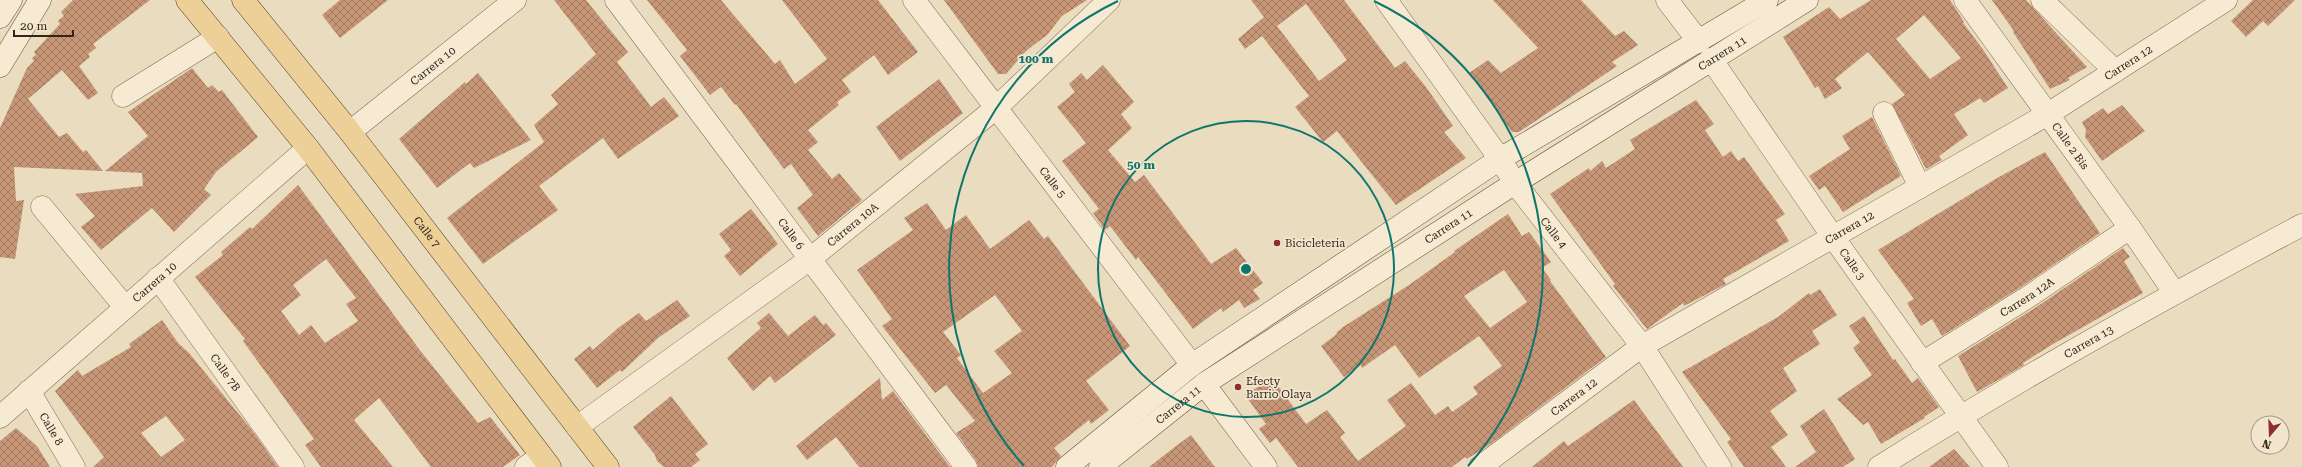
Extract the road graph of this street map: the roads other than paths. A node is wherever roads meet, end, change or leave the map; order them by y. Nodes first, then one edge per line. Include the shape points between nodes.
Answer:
1 (11, 0) edge
2 (40, 0) edge
3 (186, 0) edge
4 (243, 0) edge
5 (515, 0) edge
6 (616, 0) edge
7 (914, 0) edge
8 (1109, 0) edge
9 (1386, 0) edge
10 (1667, 0) edge
11 (1767, 0) edge
12 (1807, 0) edge
13 (1965, 0) edge
14 (2042, 0) edge
15 (2226, 0) edge
16 (2205, 7) edge
17 (0, 17) edge
18 (218, 37) junction
19 (1705, 51) junction
20 (0, 66) edge
21 (2115, 71) junction
22 (123, 96) dead end
23 (996, 108) junction
24 (1884, 114) dead end
25 (2048, 114) junction
26 (350, 132) junction
27 (308, 148) junction
28 (1500, 159) junction
29 (1515, 183) junction
30 (1920, 187) junction
31 (42, 206) dead end
32 (2302, 225) edge
33 (2130, 228) junction
34 (1833, 237) junction
35 (810, 259) junction
36 (158, 278) junction
37 (2174, 292) junction
38 (125, 307) junction
39 (1642, 346) junction
40 (1922, 363) junction
41 (1192, 365) junction
42 (1204, 384) junction
43 (29, 391) junction
44 (0, 416) edge
45 (1960, 416) junction
46 (577, 427) junction
47 (539, 463) edge
48 (74, 467) edge
49 (293, 467) edge
50 (608, 467) edge
51 (966, 467) edge
52 (1067, 467) edge
53 (1100, 467) edge
54 (1266, 467) edge
55 (1480, 467) edge
56 (1720, 467) edge
57 (1879, 467) edge
58 (1997, 467) edge

1 - 17 street
2 - 20 street
3 - 18 main road
4 - 26 main road, Calle 7
5 - 26 street, Carrera 10
6 - 35 street, Calle 6
7 - 23 street, Calle 5
8 - 23 street, Carrera 10A
9 - 28 street, Calle 4
10 - 19 street, Calle 3
11 - 19 street, Carrera 11
12 - 19 street, Carrera 11
13 - 25 street, Calle 2 Bis
14 - 21 street
15 - 16 street, Carrera 12
16 - 21 street, Carrera 12
18 - 22 street
18 - 27 main road
19 - 28 street, Carrera 11
19 - 29 street, Carrera 11
19 - 34 street, Calle 3
21 - 25 street, Carrera 12
23 - 35 street, Carrera 10A
23 - 41 street, Calle 5
24 - 30 street
25 - 30 street, Carrera 12
25 - 33 street, Calle 2 Bis
26 - 46 main road, Calle 7
27 - 36 street, Carrera 10
27 - 47 main road
28 - 29 street, Calle 4
28 - 41 street, Carrera 11
29 - 39 street, Calle 4
29 - 42 street, Carrera 11
30 - 34 street, Carrera 12
31 - 38 street
32 - 37 street, Carrera 13
33 - 37 street, Calle 2 Bis
33 - 40 street, Carrera 12A via 2028,297
34 - 39 street, Carrera 12
34 - 40 street, Calle 3
35 - 46 street, Carrera 10A
35 - 51 street, Calle 6
36 - 38 street, Carrera 10
36 - 49 street, Calle 7B
37 - 45 street, Carrera 13
38 - 43 street, Carrera 10
39 - 55 street, Carrera 12
39 - 56 street, Calle 4
40 - 45 street, Calle 3
41 - 52 street, Carrera 11
42 - 53 street, Carrera 11
42 - 54 street
43 - 44 street, Carrera 10
43 - 48 street, Calle 8
45 - 57 street, Carrera 13
45 - 58 street, Calle 3
46 - 50 main road, Calle 7

